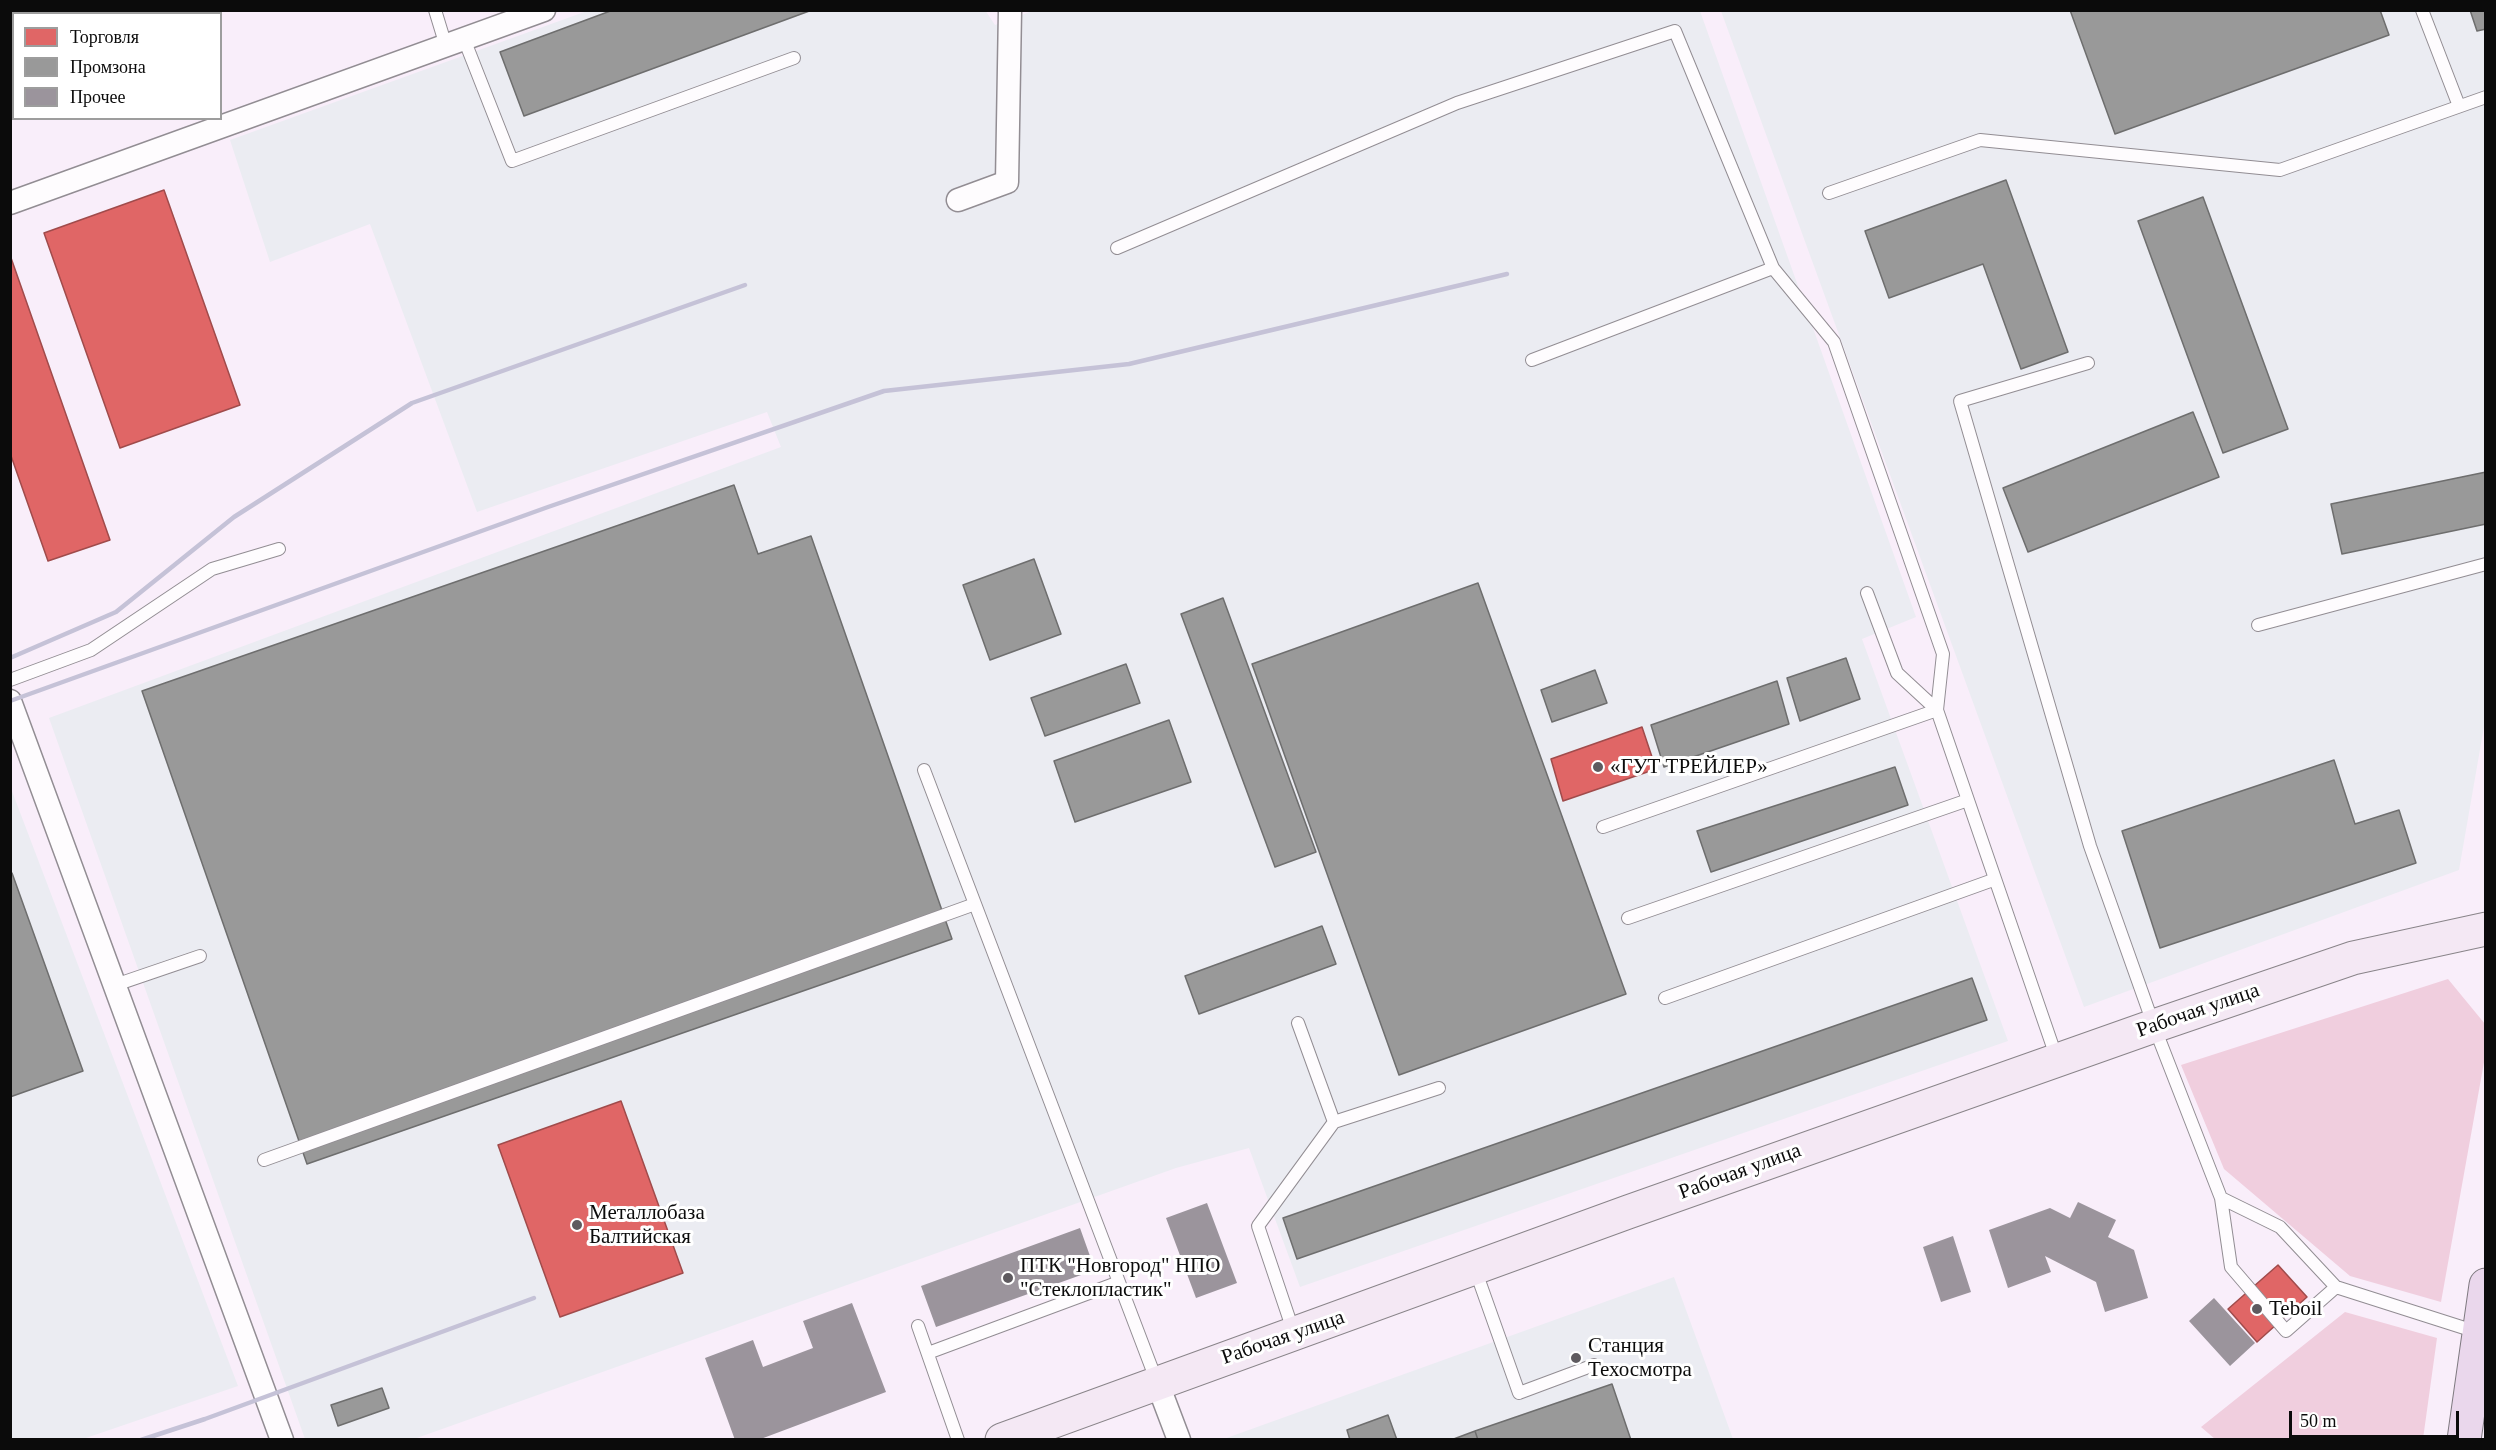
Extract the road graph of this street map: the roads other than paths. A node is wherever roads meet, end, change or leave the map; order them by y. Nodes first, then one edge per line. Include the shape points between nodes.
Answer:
1 (435, 10) edge
2 (544, 10) edge
3 (1010, 10) edge
4 (2422, 10) edge
5 (455, 43) junction
6 (794, 58) dead end
7 (2486, 97) edge
8 (2459, 106) junction
9 (1829, 193) dead end
10 (958, 200) dead end
11 (10, 203) edge
12 (1117, 248) dead end
13 (1773, 268) junction
14 (1532, 360) dead end
15 (2088, 363) dead end
16 (279, 549) dead end
17 (2486, 564) edge
18 (1867, 593) dead end
19 (2258, 625) dead end
20 (10, 680) edge
21 (10, 701) edge
22 (1937, 710) junction
23 (924, 770) dead end
24 (1968, 800) junction
25 (1603, 827) dead end
26 (1993, 880) junction
27 (975, 904) junction
28 (1628, 918) dead end
29 (2486, 928) edge
30 (200, 956) dead end
31 (115, 985) junction
32 (1665, 998) dead end
33 (1298, 1023) dead end
34 (2154, 1026) junction
35 (2057, 1060) junction
36 (1439, 1088) dead end
37 (1334, 1122) junction
38 (264, 1160) dead end
39 (2221, 1198) junction
40 (1475, 1269) junction
41 (1119, 1282) junction
42 (2486, 1284) edge
43 (2336, 1287) junction
44 (918, 1326) dead end
45 (2479, 1332) junction
46 (1295, 1334) junction
47 (927, 1353) junction
48 (1594, 1365) dead end
49 (1157, 1382) junction
50 (282, 1440) edge
51 (958, 1440) edge
52 (1002, 1440) edge
53 (1179, 1440) edge
54 (2464, 1440) edge

1 - 5 lane
2 - 5 street
3 - 10 street via 1007,182
4 - 8 lane
5 - 6 lane via 512,161
5 - 11 street
7 - 8 lane
8 - 9 lane via 2280,170 1980,140
12 - 13 lane via 1457,103 1675,31
13 - 14 lane
13 - 22 lane via 1834,342 1943,654
15 - 34 lane via 1960,401 2090,846
16 - 20 lane via 212,569 91,650
17 - 19 lane
18 - 22 lane via 1897,673
21 - 31 street
22 - 24 lane
22 - 25 lane
23 - 27 lane
24 - 26 lane
24 - 28 lane
26 - 32 lane
26 - 35 lane
27 - 38 lane
27 - 41 lane
29 - 34 main road, Рабочая улица via 2353,958
30 - 31 lane
31 - 50 street
33 - 37 lane
34 - 35 main road, Рабочая улица
34 - 39 lane
35 - 40 main road, Рабочая улица
36 - 37 lane
37 - 46 lane via 1258,1226
39 - 43 lane via 2280,1227
39 - 43 lane via 2231,1267 2286,1331
40 - 46 main road, Рабочая улица
40 - 48 lane via 1519,1393
41 - 47 lane
41 - 49 lane
42 - 45 main road
43 - 45 lane
44 - 47 lane
45 - 54 main road
46 - 49 main road, Рабочая улица
47 - 51 lane
49 - 52 main road, Рабочая улица
49 - 53 street

